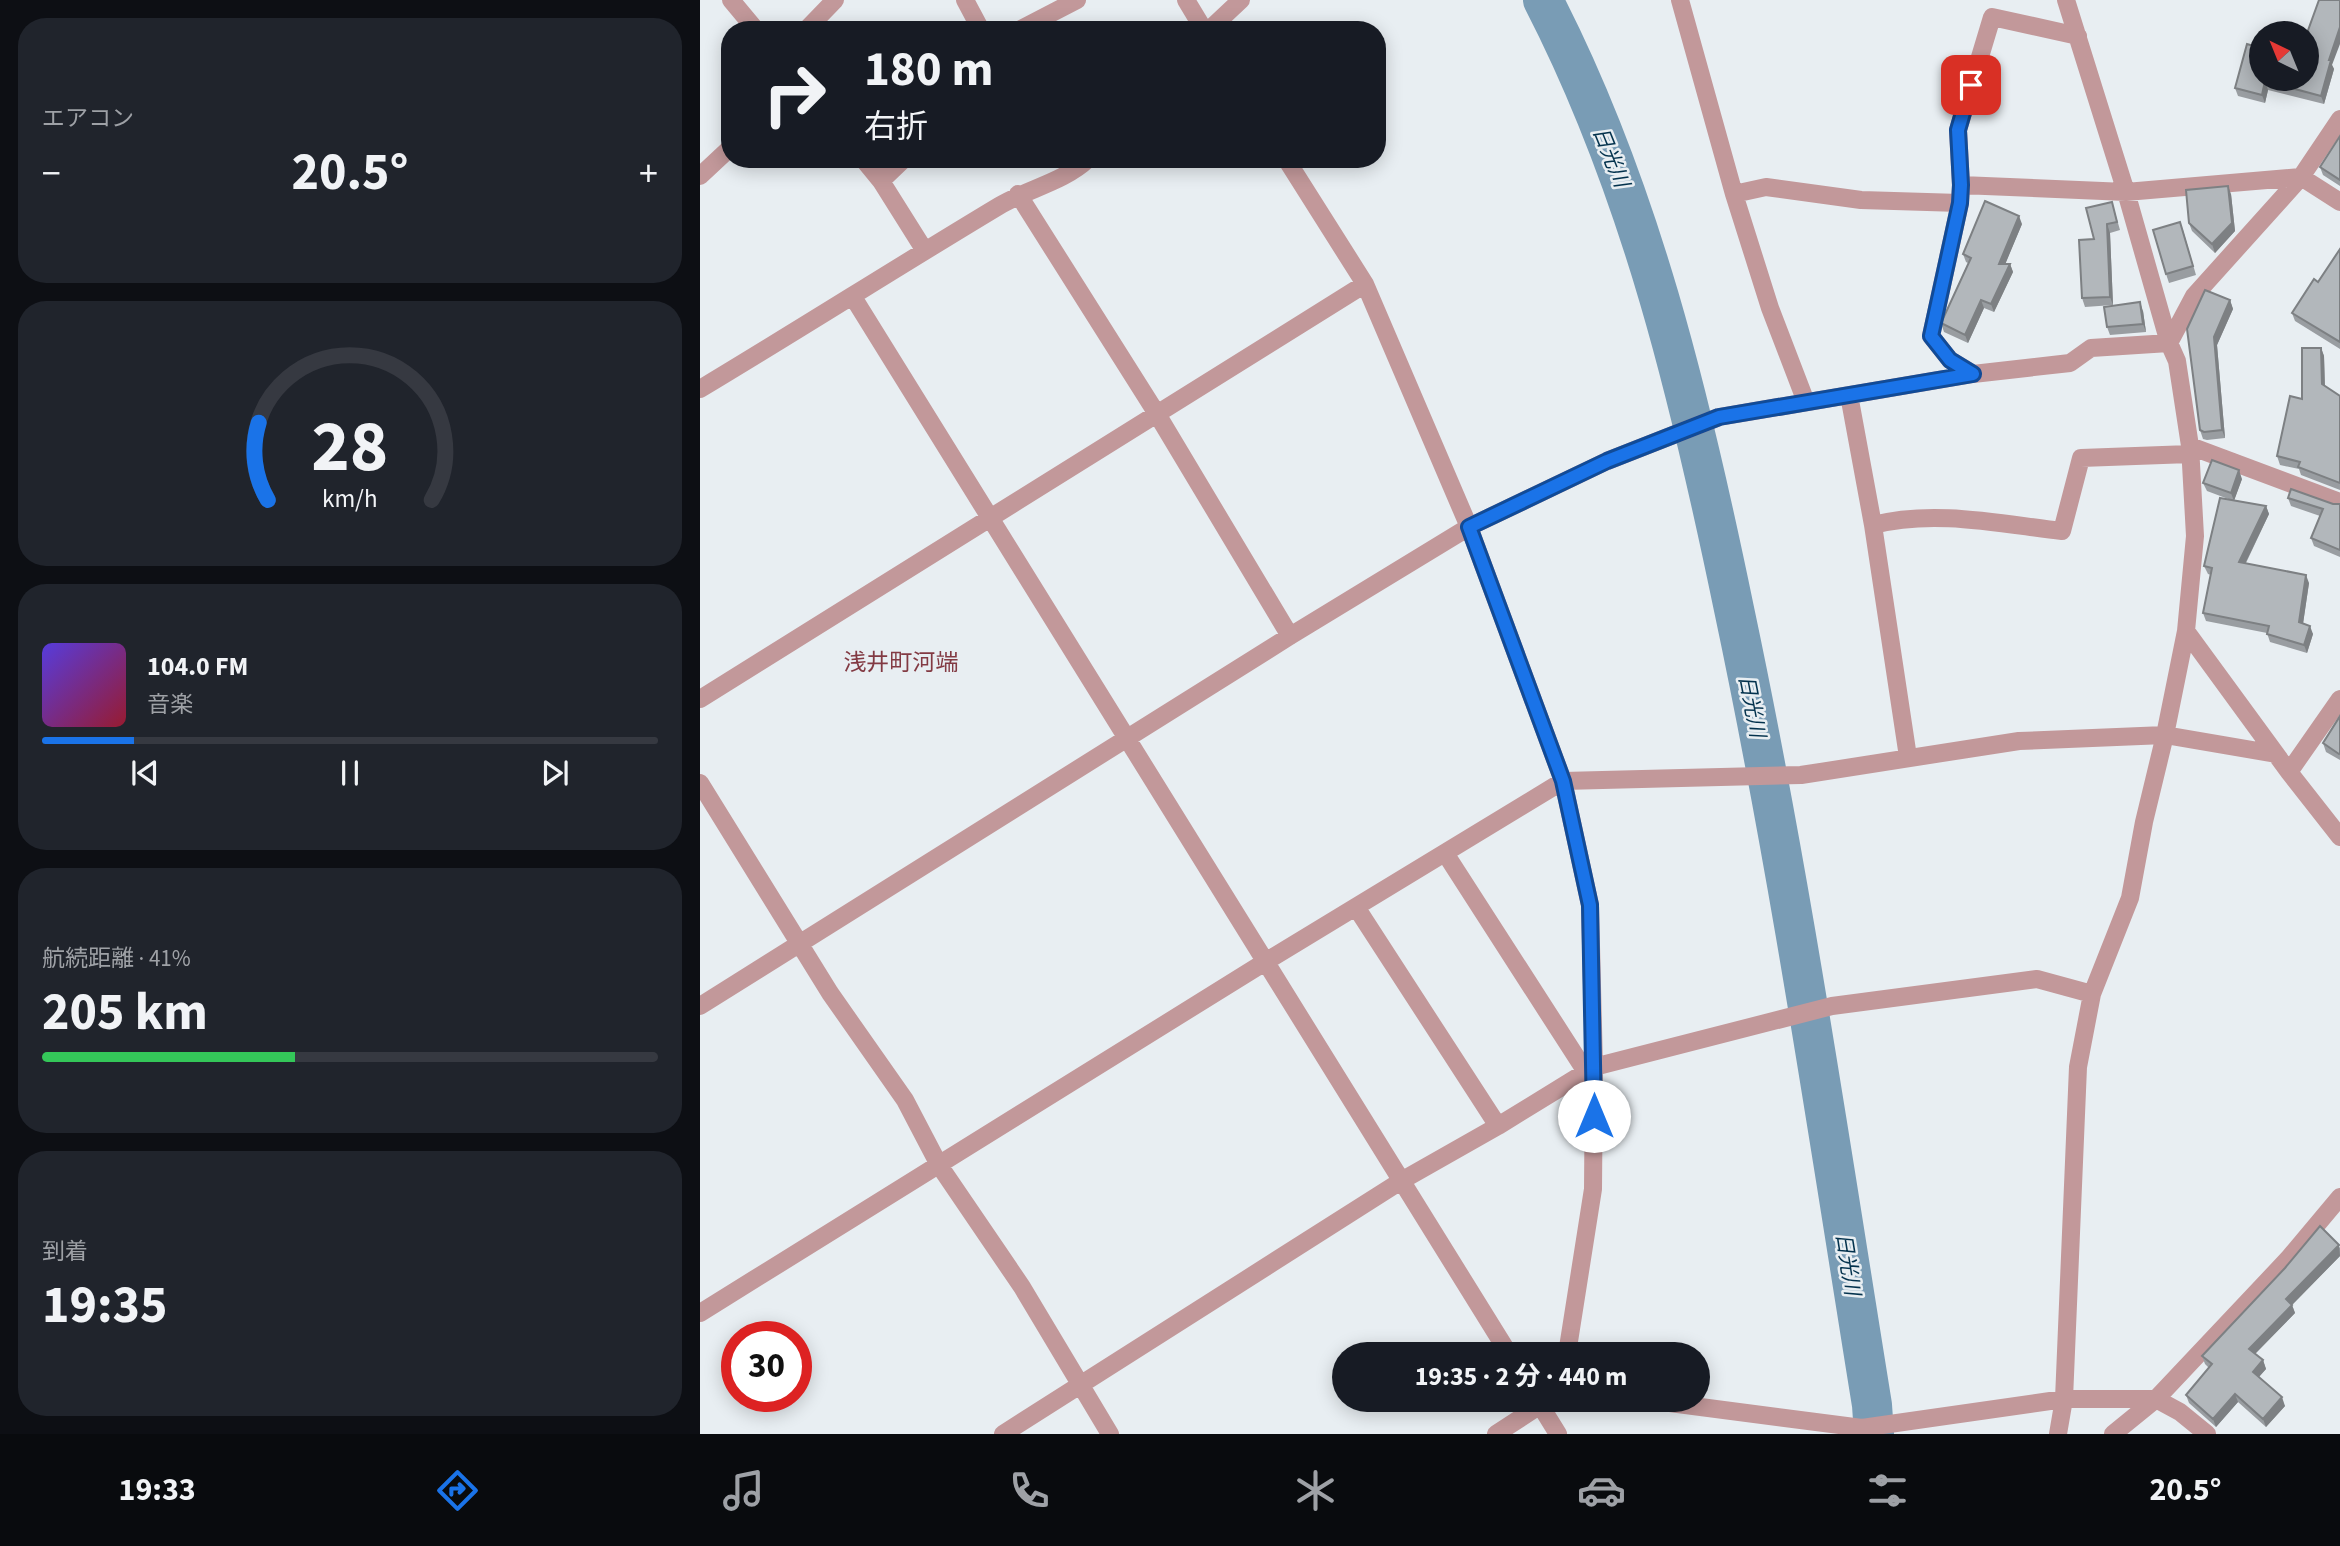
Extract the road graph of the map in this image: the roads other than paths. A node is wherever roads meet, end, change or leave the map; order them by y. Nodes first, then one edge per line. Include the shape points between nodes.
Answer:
1 (731, 0) edge
2 (835, 0) edge
3 (965, 0) edge
4 (1077, 0) edge
5 (1186, 0) edge
6 (1241, 0) edge
7 (1680, 0) edge
8 (2066, 0) edge
9 (748, 21) edge
10 (815, 21) edge
11 (976, 21) edge
12 (1036, 21) edge
13 (1201, 21) edge
14 (1217, 21) edge
15 (2078, 36) junction
16 (2340, 119) edge
17 (721, 156) edge
18 (870, 168) edge
19 (895, 168) edge
20 (1074, 168) edge
21 (1292, 168) edge
22 (700, 176) edge
23 (2301, 177) junction
24 (881, 181) junction
25 (2126, 192) junction
26 (1018, 194) junction
27 (1734, 194) junction
28 (1960, 194) junction
29 (2340, 202) edge
30 (925, 251) junction
31 (1365, 284) junction
32 (853, 297) junction
33 (2169, 343) junction
34 (1973, 374) junction
35 (700, 389) edge
36 (1849, 395) junction
37 (1806, 402) junction
38 (1157, 414) junction
39 (2190, 450) junction
40 (2340, 502) edge
41 (990, 518) junction
42 (1873, 525) junction
43 (1469, 527) junction
44 (2186, 631) junction
45 (1290, 636) junction
46 (700, 699) edge
47 (2340, 699) edge
48 (2165, 735) junction
49 (1128, 740) junction
50 (2276, 754) junction
51 (1908, 757) junction
52 (2289, 772) junction
53 (1563, 781) junction
54 (700, 783) edge
55 (2340, 838) edge
56 (1445, 853) junction
57 (1356, 907) junction
58 (800, 943) junction
59 (1265, 962) junction
60 (2092, 994) junction
61 (700, 1006) edge
62 (1590, 1070) junction
63 (1498, 1126) junction
64 (939, 1164) junction
65 (1401, 1181) junction
66 (2338, 1204) edge
67 (700, 1312) edge
68 (1502, 1342) edge
69 (1569, 1342) edge
70 (1081, 1386) junction
71 (2064, 1399) junction
72 (2156, 1399) junction
73 (1710, 1409) edge
74 (1528, 1412) edge
75 (1547, 1412) edge
76 (1861, 1430) edge
77 (1003, 1434) edge
78 (1110, 1434) edge
79 (1496, 1434) edge
80 (1558, 1434) edge
81 (2058, 1434) edge
82 (2113, 1434) edge
83 (2207, 1434) edge

1 - 9 street
2 - 10 street
3 - 11 street
4 - 12 street
5 - 13 street
6 - 14 street
7 - 27 street
8 - 15 street
15 - 25 street
15 - 28 street via 1992,17 1958,130
16 - 23 street
17 - 22 street
18 - 24 street
19 - 24 street
20 - 26 street
21 - 31 street
23 - 25 street
23 - 29 street
23 - 33 street via 2194,296
24 - 30 street
25 - 28 street
25 - 33 street
26 - 30 street
26 - 38 street
27 - 28 street via 1766,187 1861,200
27 - 37 street via 1770,309
28 - 34 street via 1931,336 1950,360
30 - 32 street
31 - 38 street
31 - 43 street
32 - 35 street
32 - 41 street
33 - 34 street via 2091,348 2070,363
33 - 39 street via 2177,361
34 - 36 street
36 - 37 street
36 - 42 street
37 - 43 street via 1719,417 1607,461
38 - 41 street
38 - 45 street
39 - 40 street
39 - 42 street via 2081,458 2062,531 1960,519 1895,519
39 - 44 street via 2195,536
41 - 46 street
41 - 49 street
42 - 51 street
43 - 45 street
43 - 53 street
44 - 48 street
44 - 50 street
45 - 49 street
47 - 52 street
48 - 50 street
48 - 51 street via 2020,741
48 - 60 street via 2130,898
49 - 58 street
49 - 59 street
50 - 52 street
51 - 53 street via 1801,775
52 - 55 street
53 - 56 street
53 - 62 street via 1590,905
54 - 58 street
56 - 57 street
56 - 62 street
57 - 59 street
57 - 63 street
58 - 61 street
58 - 64 street via 905,1100
59 - 64 street
59 - 65 street
60 - 62 street via 2037,979 1832,1006
60 - 71 street via 2078,1067
62 - 63 street
62 - 69 street via 1593,1189
63 - 65 street
64 - 67 street
64 - 70 street via 1022,1287
65 - 68 street
65 - 70 street
66 - 72 street
70 - 77 street
70 - 78 street
71 - 72 street
71 - 76 street
71 - 81 street
72 - 82 street
72 - 83 street
73 - 76 street
74 - 79 street
75 - 80 street

